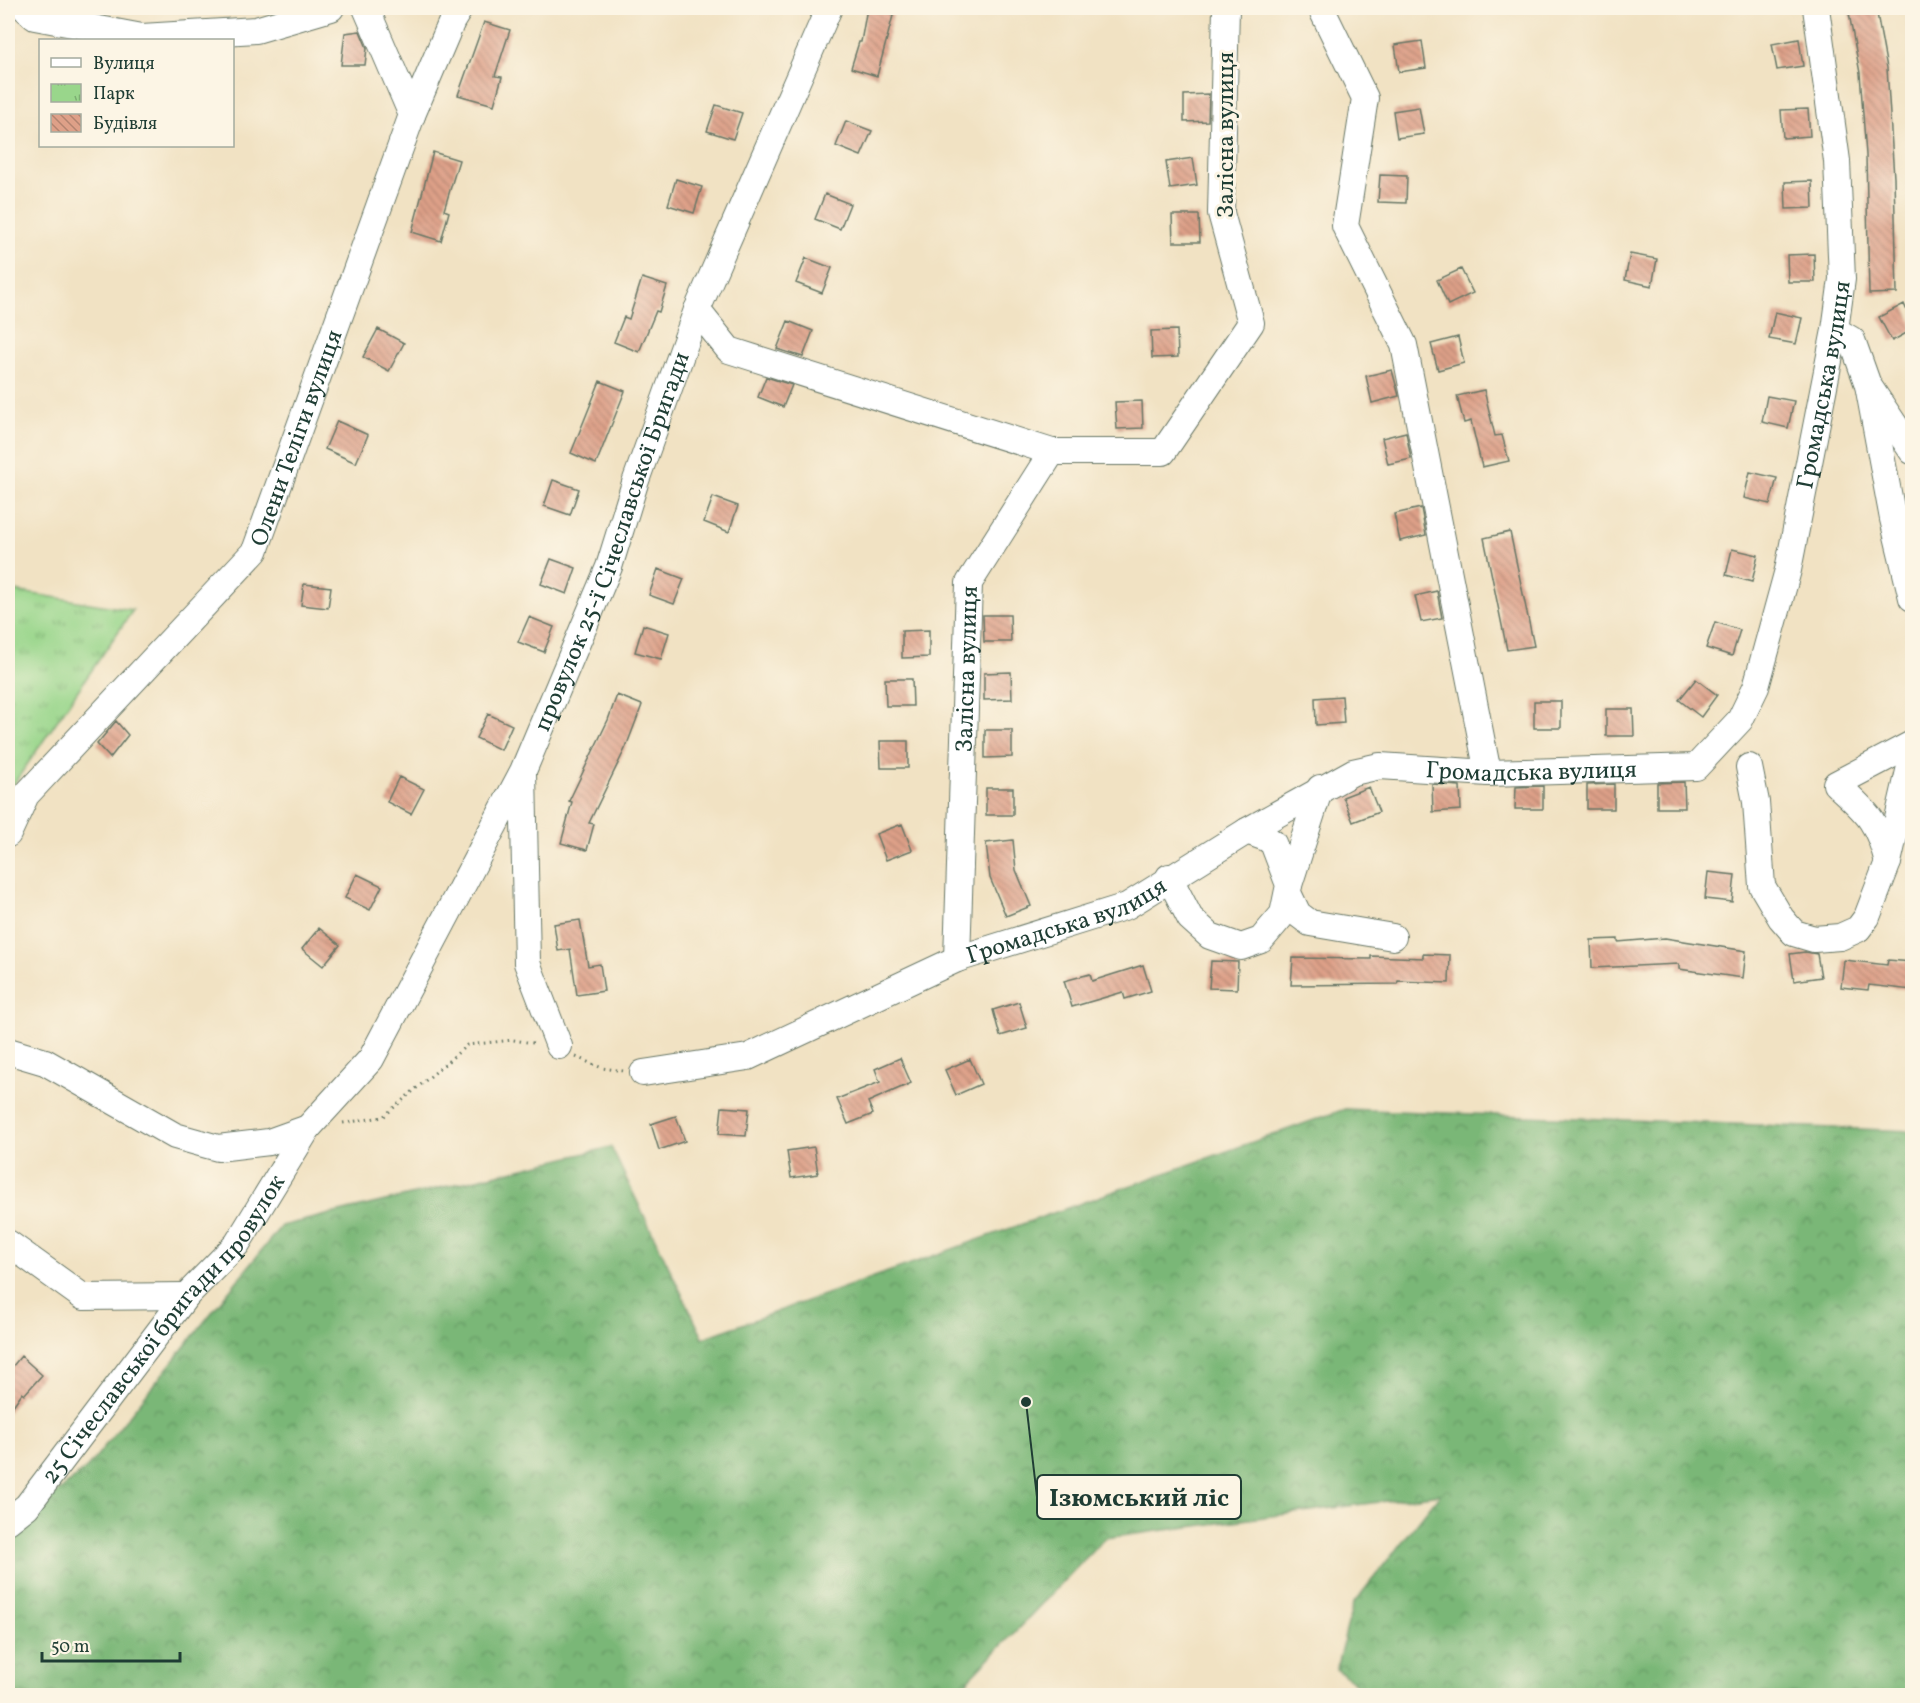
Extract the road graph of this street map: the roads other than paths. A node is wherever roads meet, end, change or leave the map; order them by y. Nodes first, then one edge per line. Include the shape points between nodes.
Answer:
1 (331, 8) edge
2 (366, 8) edge
3 (460, 8) edge
4 (829, 8) edge
5 (1226, 8) edge
6 (1321, 8) edge
7 (1816, 8) edge
8 (30, 12) edge
9 (8, 13) edge
10 (412, 115) junction
11 (697, 310) junction
12 (1835, 330) junction
13 (1868, 386) junction
14 (1912, 451) edge
15 (1052, 452) junction
16 (1912, 598) edge
17 (1912, 750) edge
18 (1749, 767) dead end
19 (523, 771) junction
20 (1488, 773) junction
21 (1320, 788) junction
22 (1247, 831) junction
23 (8, 834) edge
24 (1888, 862) junction
25 (1193, 863) junction
26 (1162, 882) junction
27 (1289, 890) junction
28 (1182, 902) junction
29 (1393, 937) dead end
30 (957, 959) junction
31 (559, 1046) road end
32 (8, 1051) edge
33 (644, 1073) road end
34 (308, 1128) junction
35 (8, 1243) edge
36 (186, 1296) junction
37 (8, 1521) edge

1 - 8 street via 256,30 142,37
2 - 10 street
3 - 10 street, Олени Теліги вулиця
4 - 11 street, провулок 25-ї Січеславської Бригади
5 - 15 street, Залісна вулиця via 1221,213 1251,323 1163,452
6 - 20 street via 1365,98 1345,226 1404,345
7 - 12 street, Громадська вулиця via 1837,161 1842,279
8 - 9 street
10 - 23 street, Олени Теліги вулиця via 255,551 26,795
11 - 15 street, провулок 25-ї Січеславської Бригади via 729,350
11 - 19 street, провулок 25-ї Січеславської Бригади via 609,567
12 - 13 street via 1852,340
12 - 20 street, Громадська вулиця via 1788,570 1756,687 1740,720 1696,767
13 - 14 street
13 - 16 street, Громадська вулиця
15 - 30 street, Залісна вулиця via 969,583
17 - 24 street
17 - 24 street via 1836,784 1869,815 1881,834
18 - 24 street via 1756,802 1762,886 1780,918 1794,933 1814,939 1840,937 1858,929 1867,917
19 - 31 street, провулок 25-ї Січеславської Бригади via 527,963
19 - 34 street, провулок 25-ї Січеславської Бригади via 371,1059
20 - 21 street, Громадська вулиця via 1380,766 1353,772
21 - 22 street, Громадська вулиця
21 - 27 street
22 - 25 street, Громадська вулиця
22 - 27 street via 1273,843
25 - 26 street, Громадська вулиця
25 - 28 street
26 - 28 street
26 - 30 street, Громадська вулиця via 1127,906
27 - 28 street via 1283,914 1261,940 1241,947 1200,929
27 - 29 street via 1298,914 1310,923
30 - 33 street, Громадська вулиця via 748,1057
32 - 34 street via 45,1062 175,1137 218,1148 270,1142
34 - 36 street, 25 Січеславської бригади провулок via 237,1244
35 - 36 street via 83,1297
36 - 37 street, 25 Січеславської бригади провулок via 27,1506

